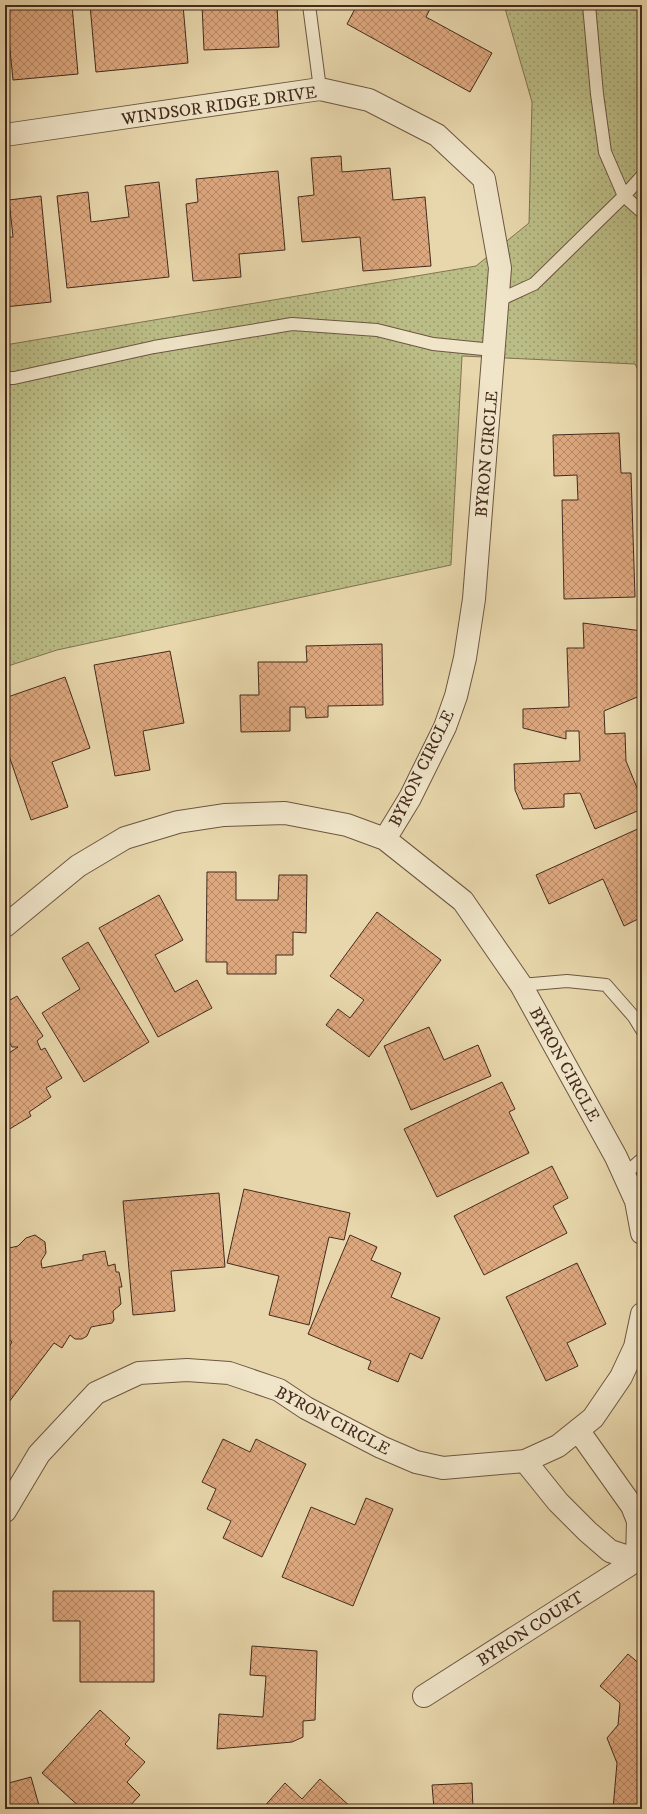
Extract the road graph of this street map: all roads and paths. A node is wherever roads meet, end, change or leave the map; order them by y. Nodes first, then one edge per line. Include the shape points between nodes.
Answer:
1 (309, 5) edge
2 (589, 5) edge
3 (320, 89) junction
4 (5, 135) edge
5 (642, 176) edge
6 (624, 196) junction
7 (642, 212) edge
8 (500, 268) joint
9 (497, 301) junction
10 (493, 350) junction
11 (5, 378) edge
12 (385, 839) junction
13 (5, 926) edge
14 (521, 986) junction
15 (642, 1030) edge
16 (642, 1159) edge
17 (624, 1175) junction
18 (642, 1233) edge
19 (642, 1314) edge
20 (578, 1430) junction
21 (525, 1461) junction
22 (5, 1511) edge
23 (639, 1562) edge
24 (424, 1696) dead end

1 - 3 lane
2 - 6 lane via 605,152
3 - 4 street, WINDSOR RIDGE DRIVE
3 - 8 street, WINDSOR RIDGE DRIVE via 369,100 437,135 484,179
5 - 6 lane
6 - 7 lane
6 - 9 lane via 534,284
8 - 9 street, BYRON CIRCLE
9 - 10 street, BYRON CIRCLE
10 - 11 lane via 433,344 377,330 292,324 154,347
10 - 12 street, BYRON CIRCLE via 474,592 456,696 445,727 410,798
12 - 13 street via 347,825 285,813 224,815 178,822 124,838 78,866
12 - 14 street, BYRON CIRCLE via 464,901
14 - 15 lane via 567,981 606,986 634,1017
14 - 17 street, BYRON CIRCLE
16 - 17 lane
17 - 18 street, BYRON CIRCLE via 636,1201
19 - 20 street, BYRON CIRCLE via 635,1347 621,1377 593,1418
20 - 21 street, BYRON CIRCLE via 558,1446
20 - 23 street via 632,1506 638,1521
21 - 22 street, BYRON CIRCLE via 443,1468 416,1462 306,1408 279,1390 229,1373 187,1370 139,1373 96,1393 39,1454
21 - 23 street via 558,1502 588,1532 610,1551
23 - 24 street, BYRON COURT

